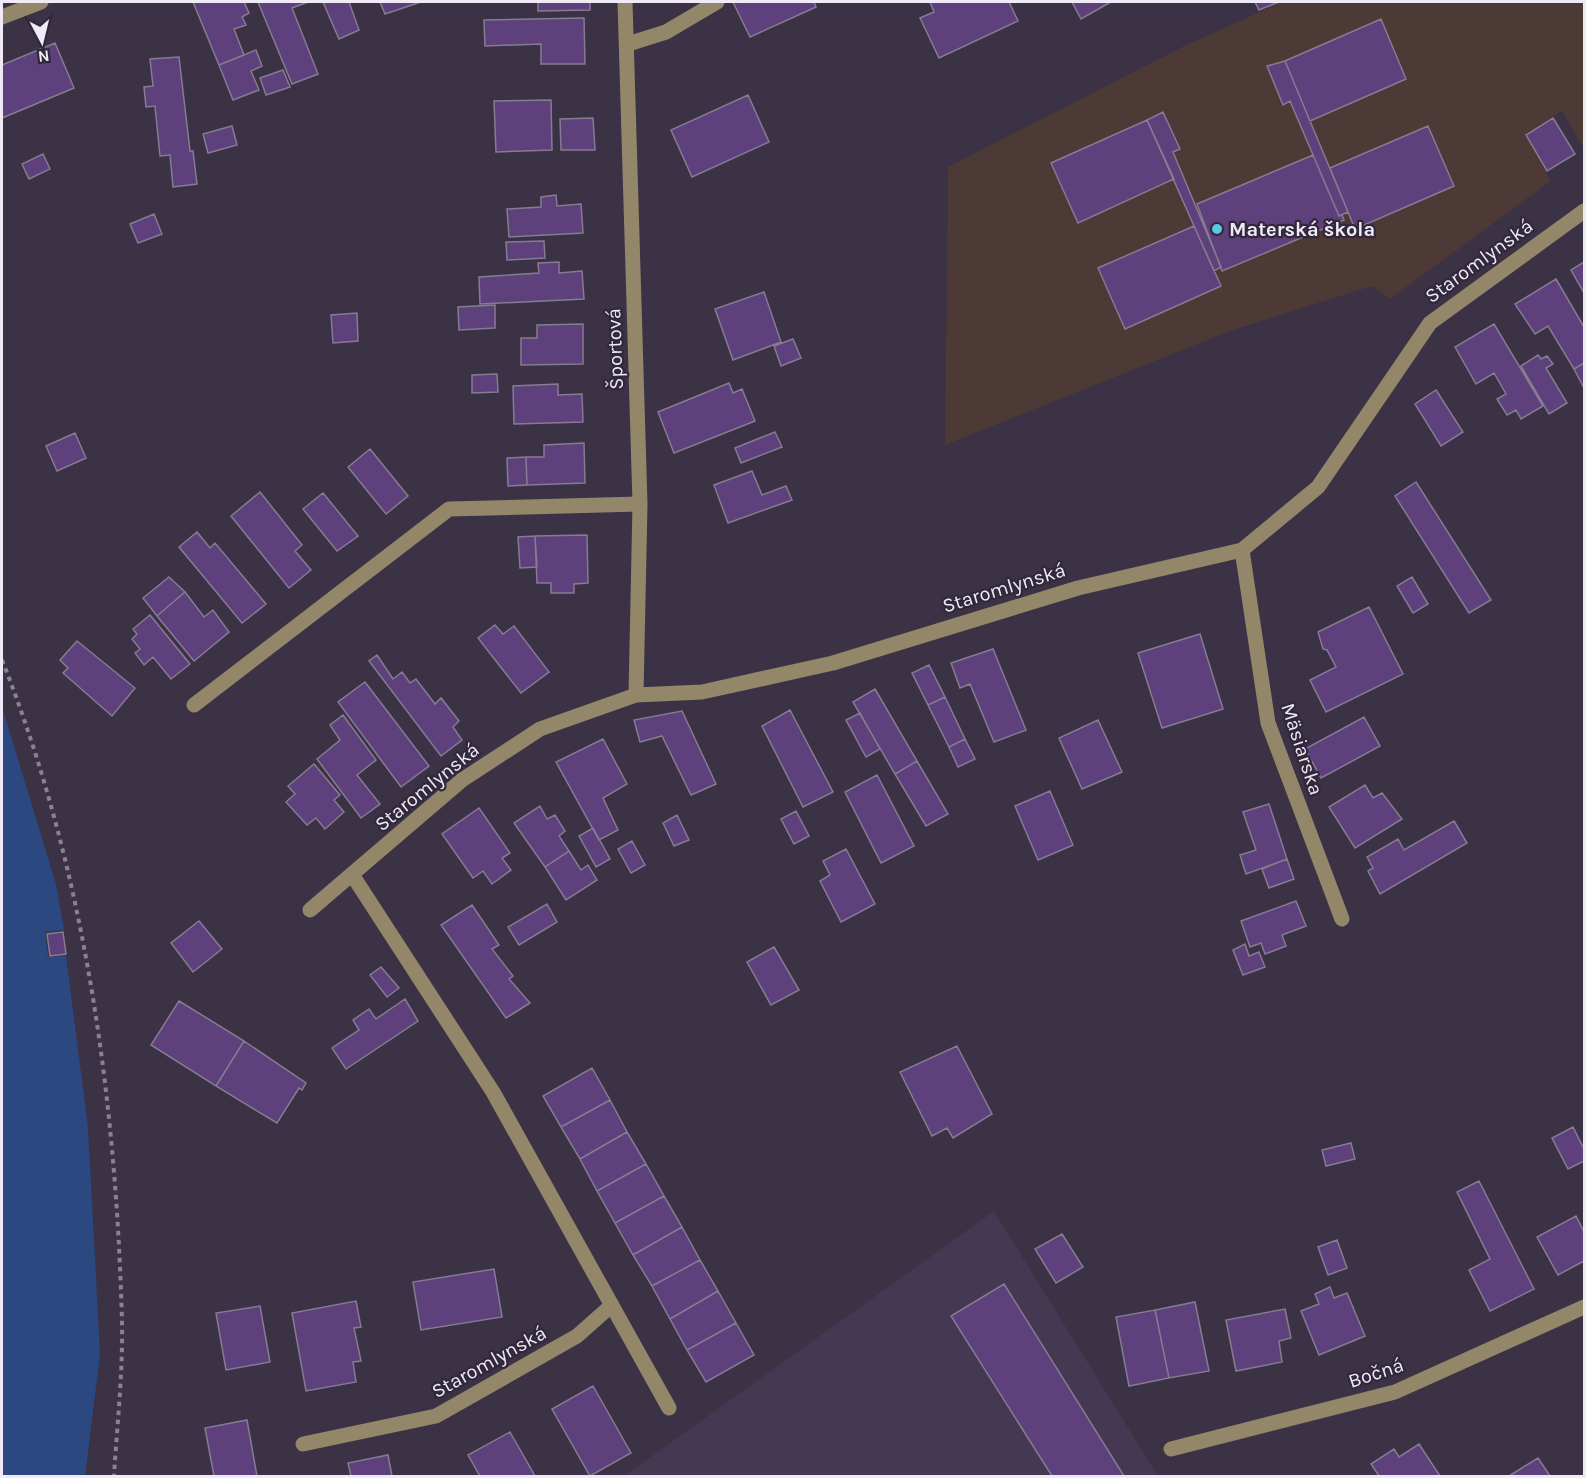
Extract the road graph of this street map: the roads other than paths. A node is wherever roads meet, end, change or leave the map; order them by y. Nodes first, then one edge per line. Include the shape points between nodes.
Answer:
1 (41, 2) edge
2 (625, 2) edge
3 (717, 2) edge
4 (2, 17) edge
5 (628, 44) junction
6 (1584, 212) edge
7 (640, 504) junction
8 (1242, 550) junction
9 (636, 695) junction
10 (194, 705) dead end
11 (352, 876) junction
12 (310, 910) dead end
13 (1342, 919) dead end
14 (612, 1305) junction
15 (1584, 1307) edge
16 (669, 1408) dead end
17 (303, 1444) dead end
18 (1171, 1449) dead end

1 - 4 street
2 - 5 street, Športová
3 - 5 street via 666,32
5 - 7 street, Športová
6 - 8 street, Staromlynská via 1430,323 1318,487
7 - 9 street, Športová
7 - 10 street via 449,509
8 - 9 street, Staromlynská via 1078,588 833,663 702,692
8 - 13 street, Mäsiarska via 1268,723
9 - 11 street, Staromlynská via 540,729 462,780
11 - 12 street, Staromlynská
11 - 14 street via 493,1092
14 - 16 street
14 - 17 street, Staromlynská via 577,1336 436,1416
15 - 18 street, Bočná via 1395,1392

